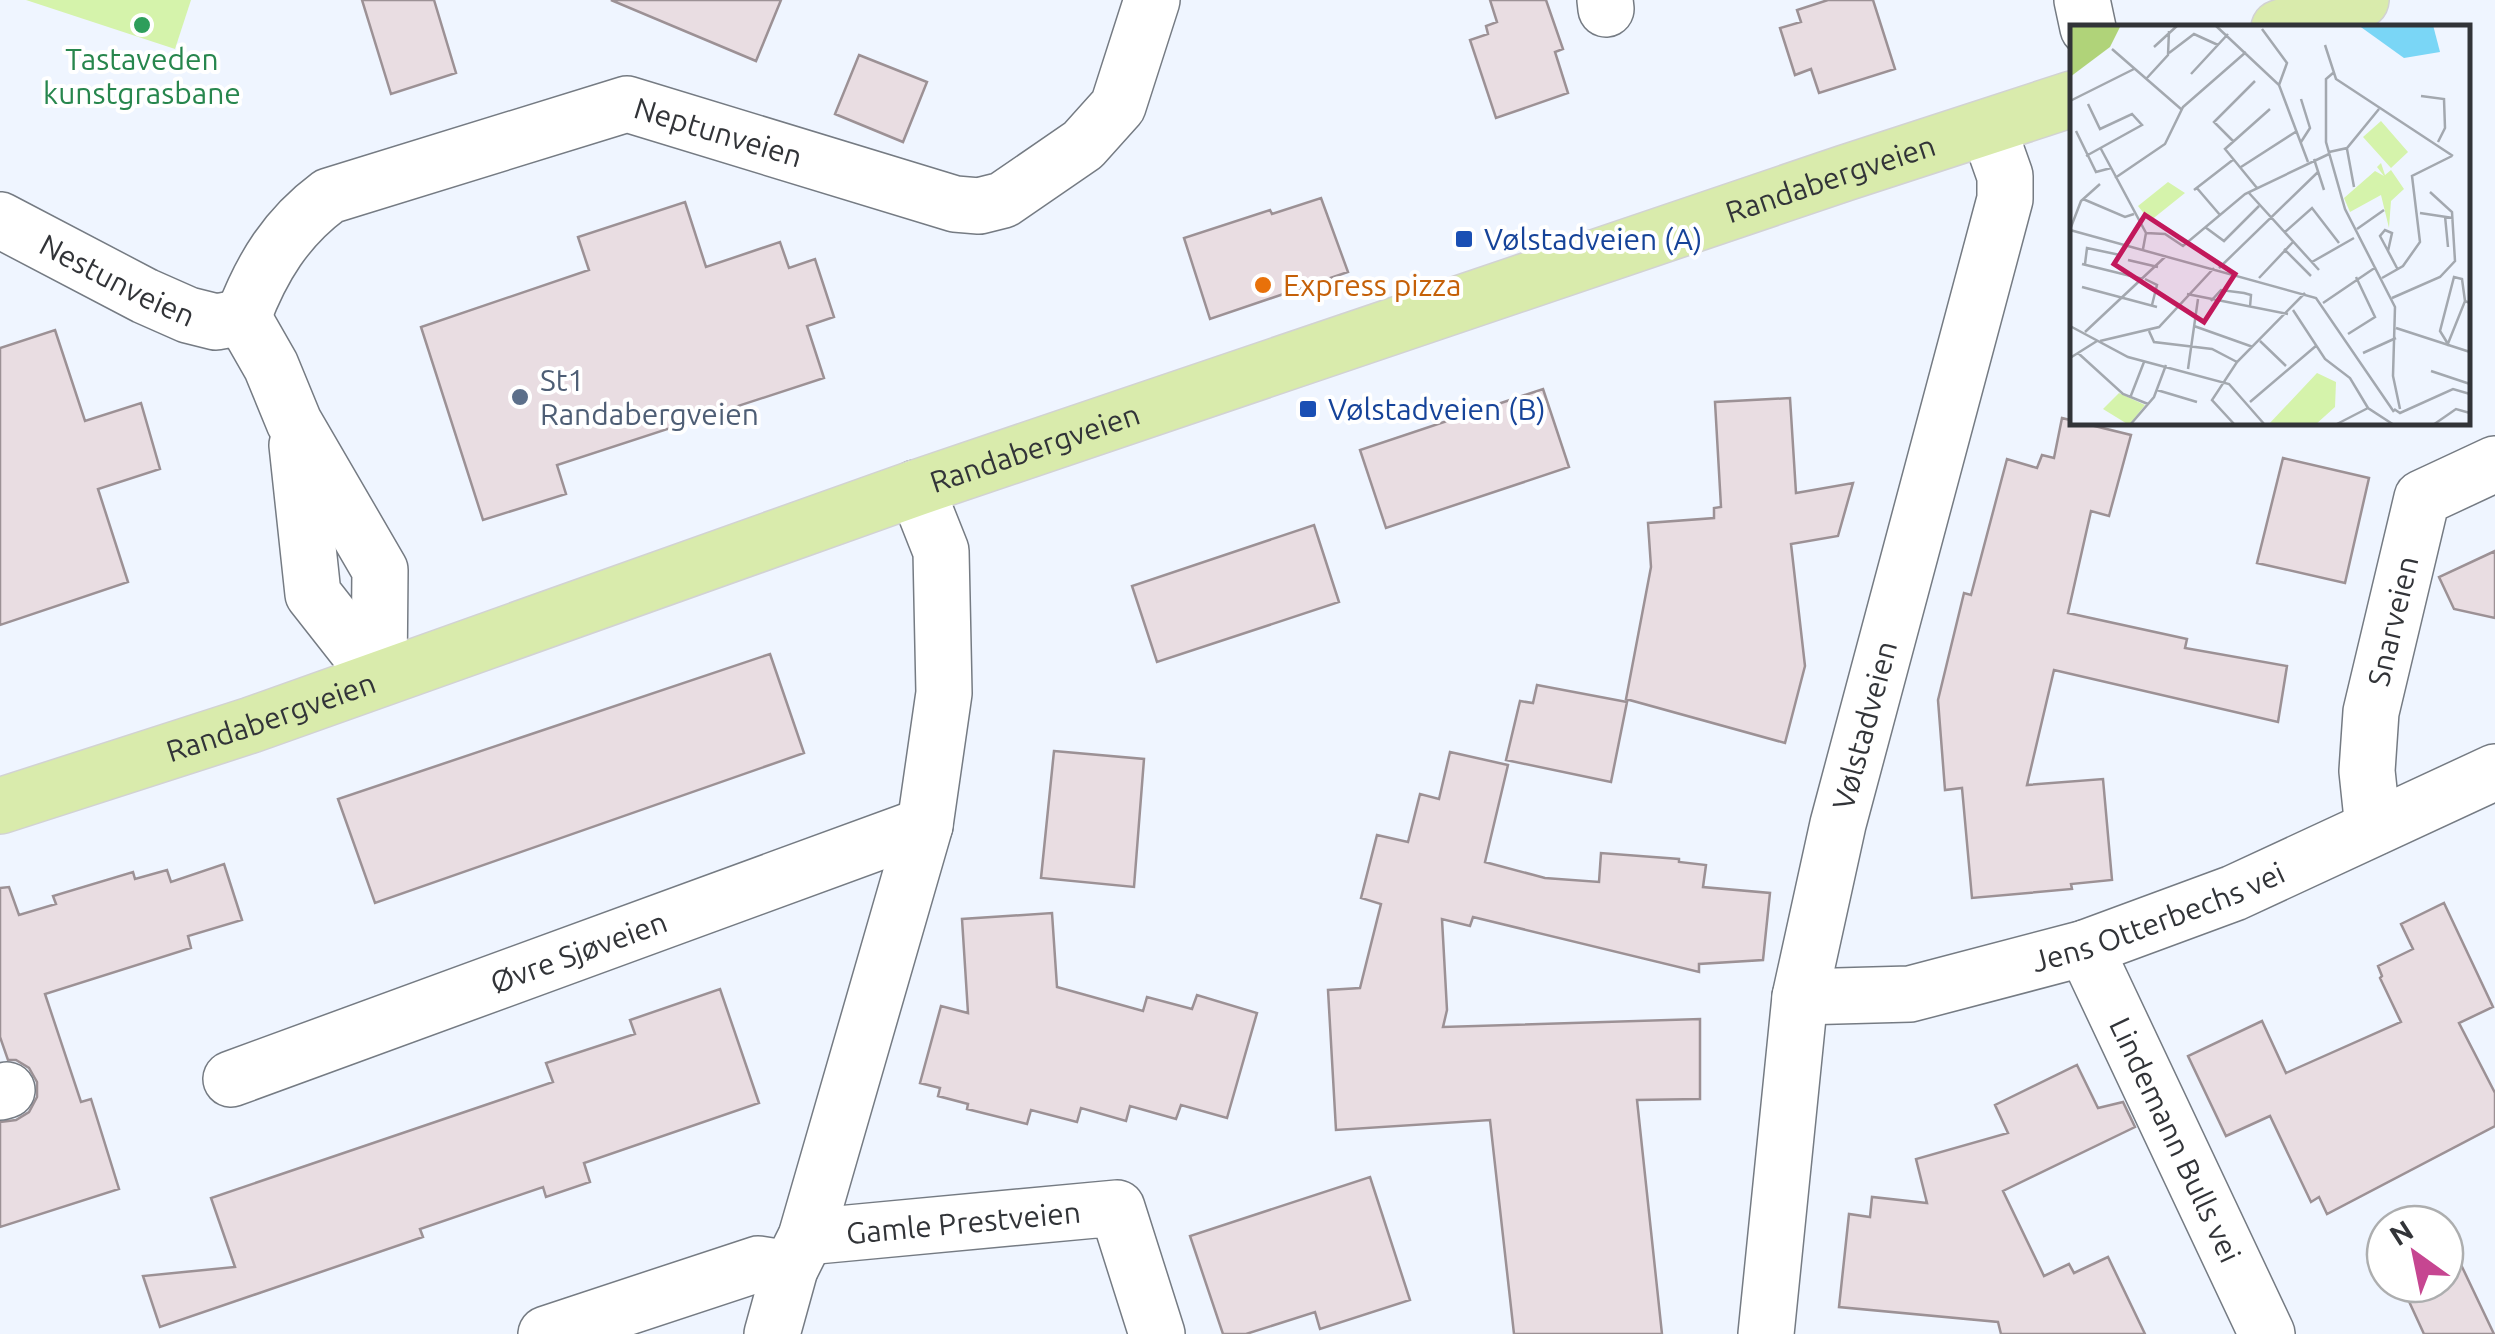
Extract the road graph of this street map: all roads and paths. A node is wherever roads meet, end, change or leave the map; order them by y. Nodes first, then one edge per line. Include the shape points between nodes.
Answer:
1 (1152, 0) edge
2 (2082, 0) edge
3 (2361, 0) edge
4 (2087, 25) edge
5 (2288, 25) edge
6 (2070, 100) edge
7 (1988, 128) junction
8 (0, 220) edge
9 (242, 317) junction
10 (2495, 464) edge
11 (916, 488) junction
12 (378, 678) junction
13 (2495, 772) edge
14 (0, 806) edge
15 (924, 825) junction
16 (2373, 828) junction
17 (2085, 948) junction
18 (1800, 998) junction
19 (231, 1079) dead end
20 (798, 1253) junction
21 (546, 1334) edge
22 (772, 1334) edge
23 (1157, 1334) edge
24 (1766, 1334) edge
25 (2267, 1334) edge

1 - 9 street, Neptunveien via 1118,106 1084,145 1003,200 954,204 627,104 328,196 284,236
2 - 4 street
3 - 5 main road
6 - 7 main road, Randabergveien
7 - 11 main road, Randabergveien
7 - 18 street, Vølstadveien via 2006,199 1838,824
8 - 9 street, Nestunveien via 188,314 216,322
9 - 12 street, Nestunveien via 294,422 313,594
10 - 16 street, Snarveien via 2422,498 2371,712 2367,771
11 - 12 main road, Randabergveien
11 - 15 street via 940,551 944,692
12 - 14 main road, Randabergveien
13 - 16 street, Jens Otterbechs vei
15 - 19 street, Øvre Sjøveien
15 - 20 street
16 - 17 street, Jens Otterbechs vei via 2234,893
17 - 18 street, Jens Otterbechs vei via 1910,994
17 - 25 street, Lindemann Bulls vei
18 - 24 street, Vølstadveien
20 - 21 street, Gamle Prestveien
20 - 22 street
20 - 23 street, Gamle Prestveien via 1118,1208

